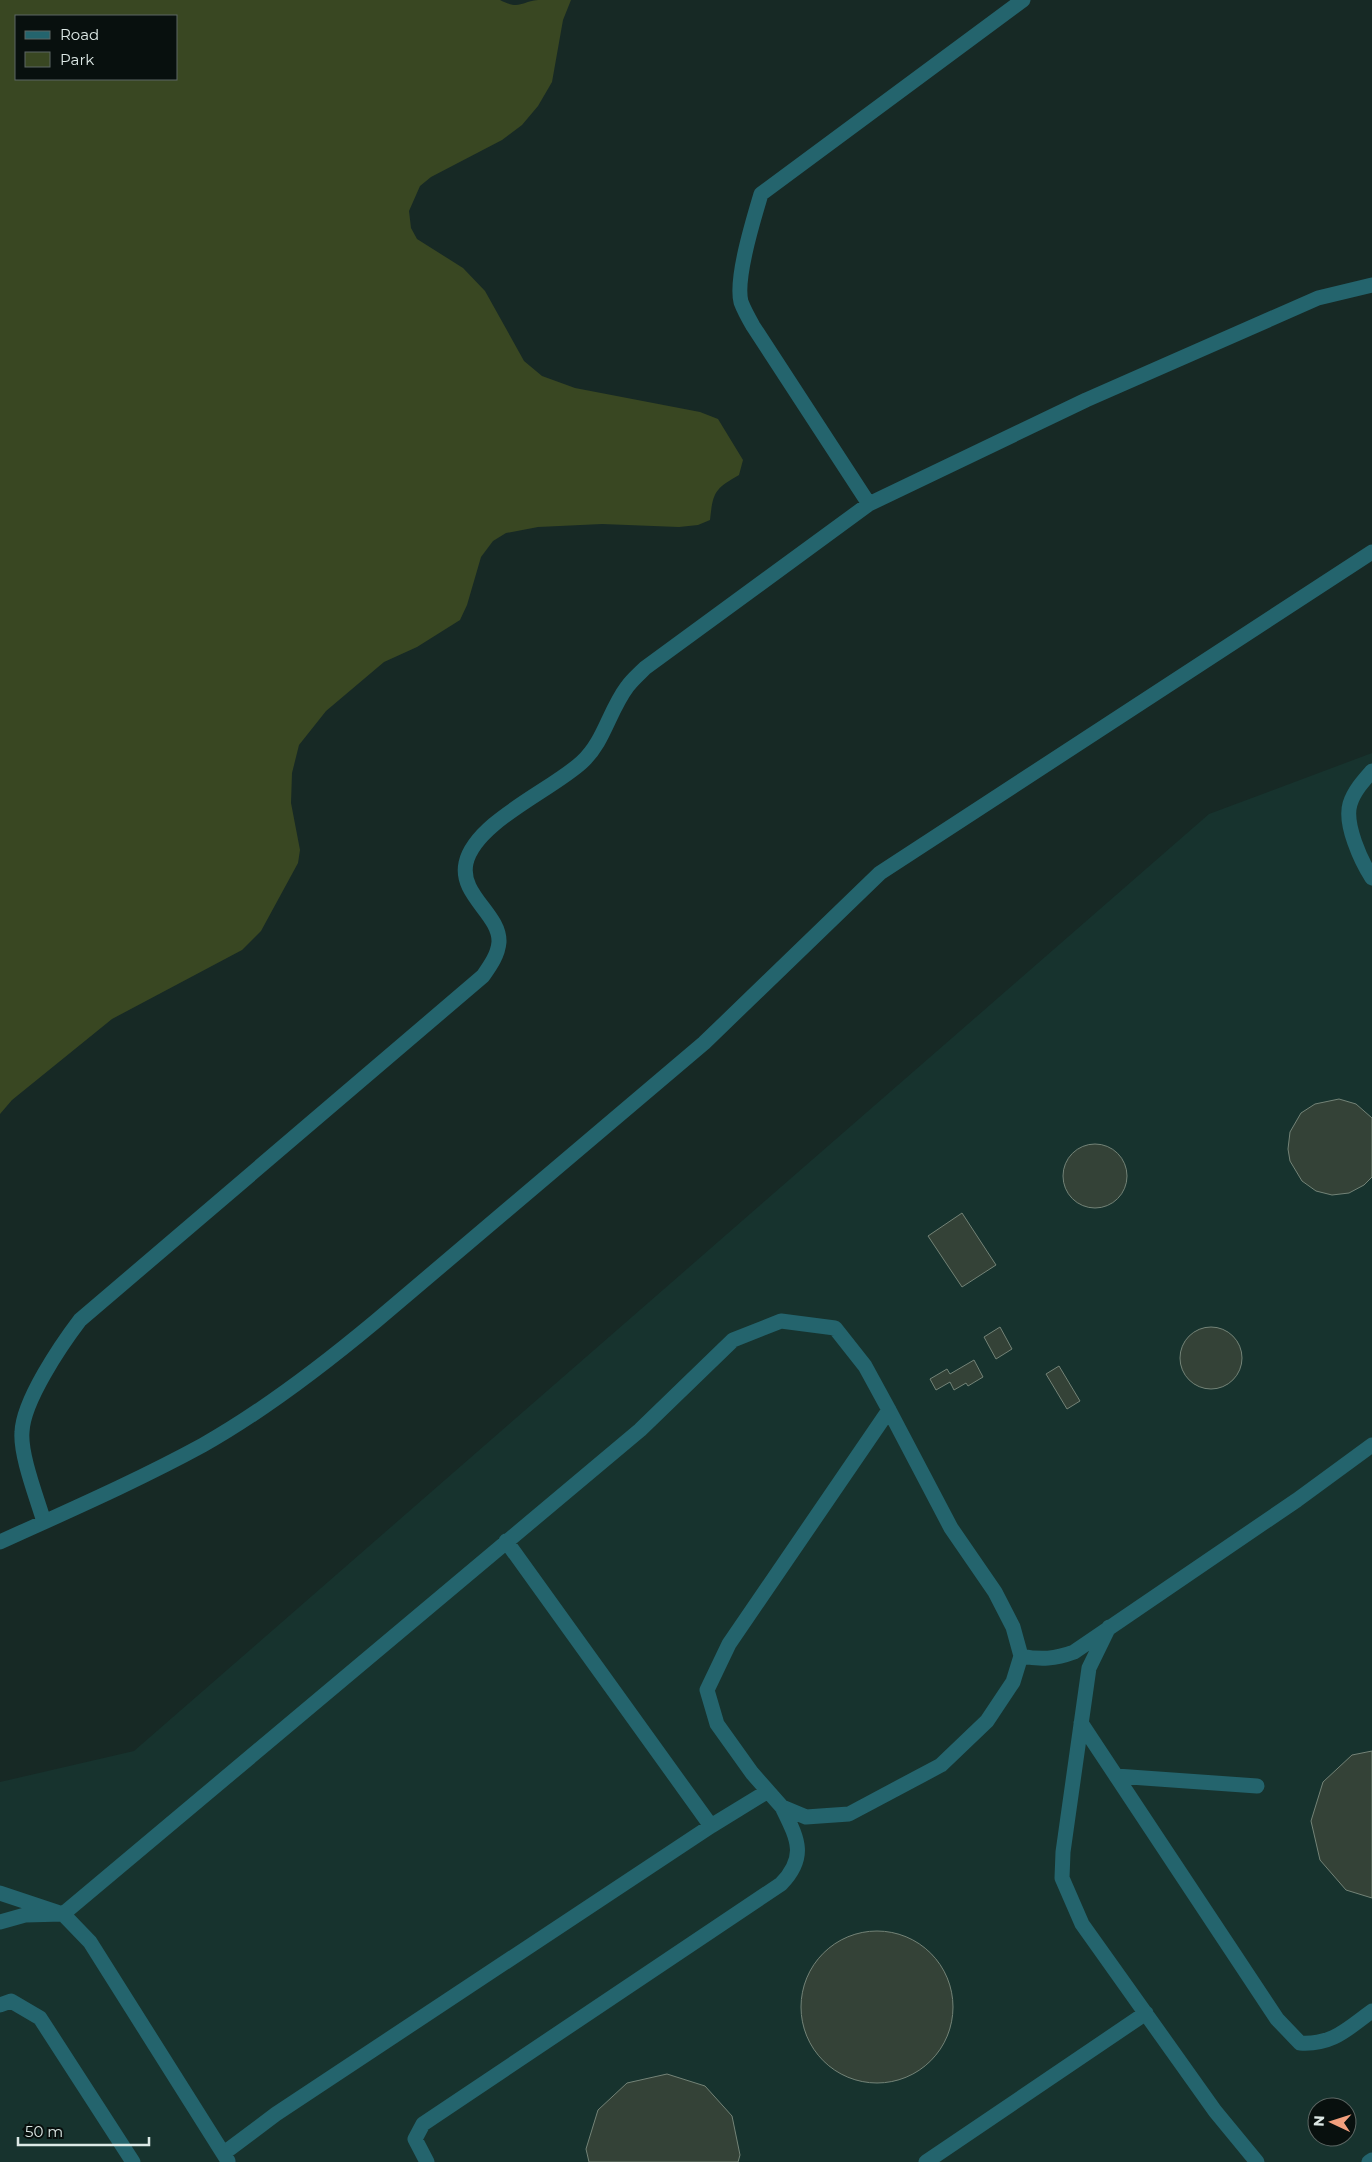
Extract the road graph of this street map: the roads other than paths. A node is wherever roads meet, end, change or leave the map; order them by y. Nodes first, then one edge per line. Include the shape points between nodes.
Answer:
1 (1023, 0) edge
2 (1372, 285) edge
3 (869, 504) junction
4 (1372, 552) edge
5 (1372, 771) edge
6 (1372, 878) edge
7 (889, 1410) junction
8 (1372, 1445) edge
9 (44, 1522) junction
10 (506, 1541) junction
11 (0, 1542) edge
12 (1109, 1626) junction
13 (1022, 1656) junction
14 (1081, 1723) junction
15 (1116, 1776) junction
16 (1257, 1786) dead end
17 (768, 1791) junction
18 (782, 1807) junction
19 (711, 1826) junction
20 (0, 1893) edge
21 (63, 1914) junction
22 (0, 1922) edge
23 (0, 2005) edge
24 (1372, 2011) edge
25 (1146, 2013) junction
26 (227, 2158) edge
27 (133, 2162) edge
28 (427, 2162) edge
29 (926, 2162) edge
30 (1257, 2162) edge

1 - 3 street via 761,194 741,278 741,301 753,326
2 - 3 street via 1318,298 1086,400
3 - 9 street via 645,668 627,687 598,742 582,762 496,823 476,842 466,864 466,884 495,927 499,941 496,956 483,976 80,1320 64,1341 25,1412 21,1433
4 - 9 street via 880,873 704,1043 323,1365 202,1445
5 - 6 street via 1361,783 1350,805 1356,847
7 - 10 street via 865,1366 835,1328 781,1321 733,1340 640,1430
7 - 13 street via 951,1528 995,1592 1013,1627
7 - 17 street via 728,1644 707,1690 716,1724
8 - 12 street via 1298,1500
9 - 11 street
10 - 19 street
10 - 21 street
12 - 13 street via 1074,1652 1056,1659
12 - 14 street via 1089,1668
13 - 18 street via 1013,1682 987,1721 941,1765 849,1814 806,1817
14 - 15 street
14 - 25 street via 1062,1878 1082,1924
15 - 16 street
15 - 24 street via 1277,2019 1300,2043 1318,2044 1335,2038
17 - 18 street
17 - 19 street
18 - 28 street via 797,1838 799,1855 790,1875 423,2124 415,2139
19 - 26 street via 276,2114
20 - 21 street
21 - 22 street via 25,1915
21 - 26 street via 90,1942
23 - 27 street via 11,2001 40,2018
25 - 29 street
25 - 30 street via 1215,2111

